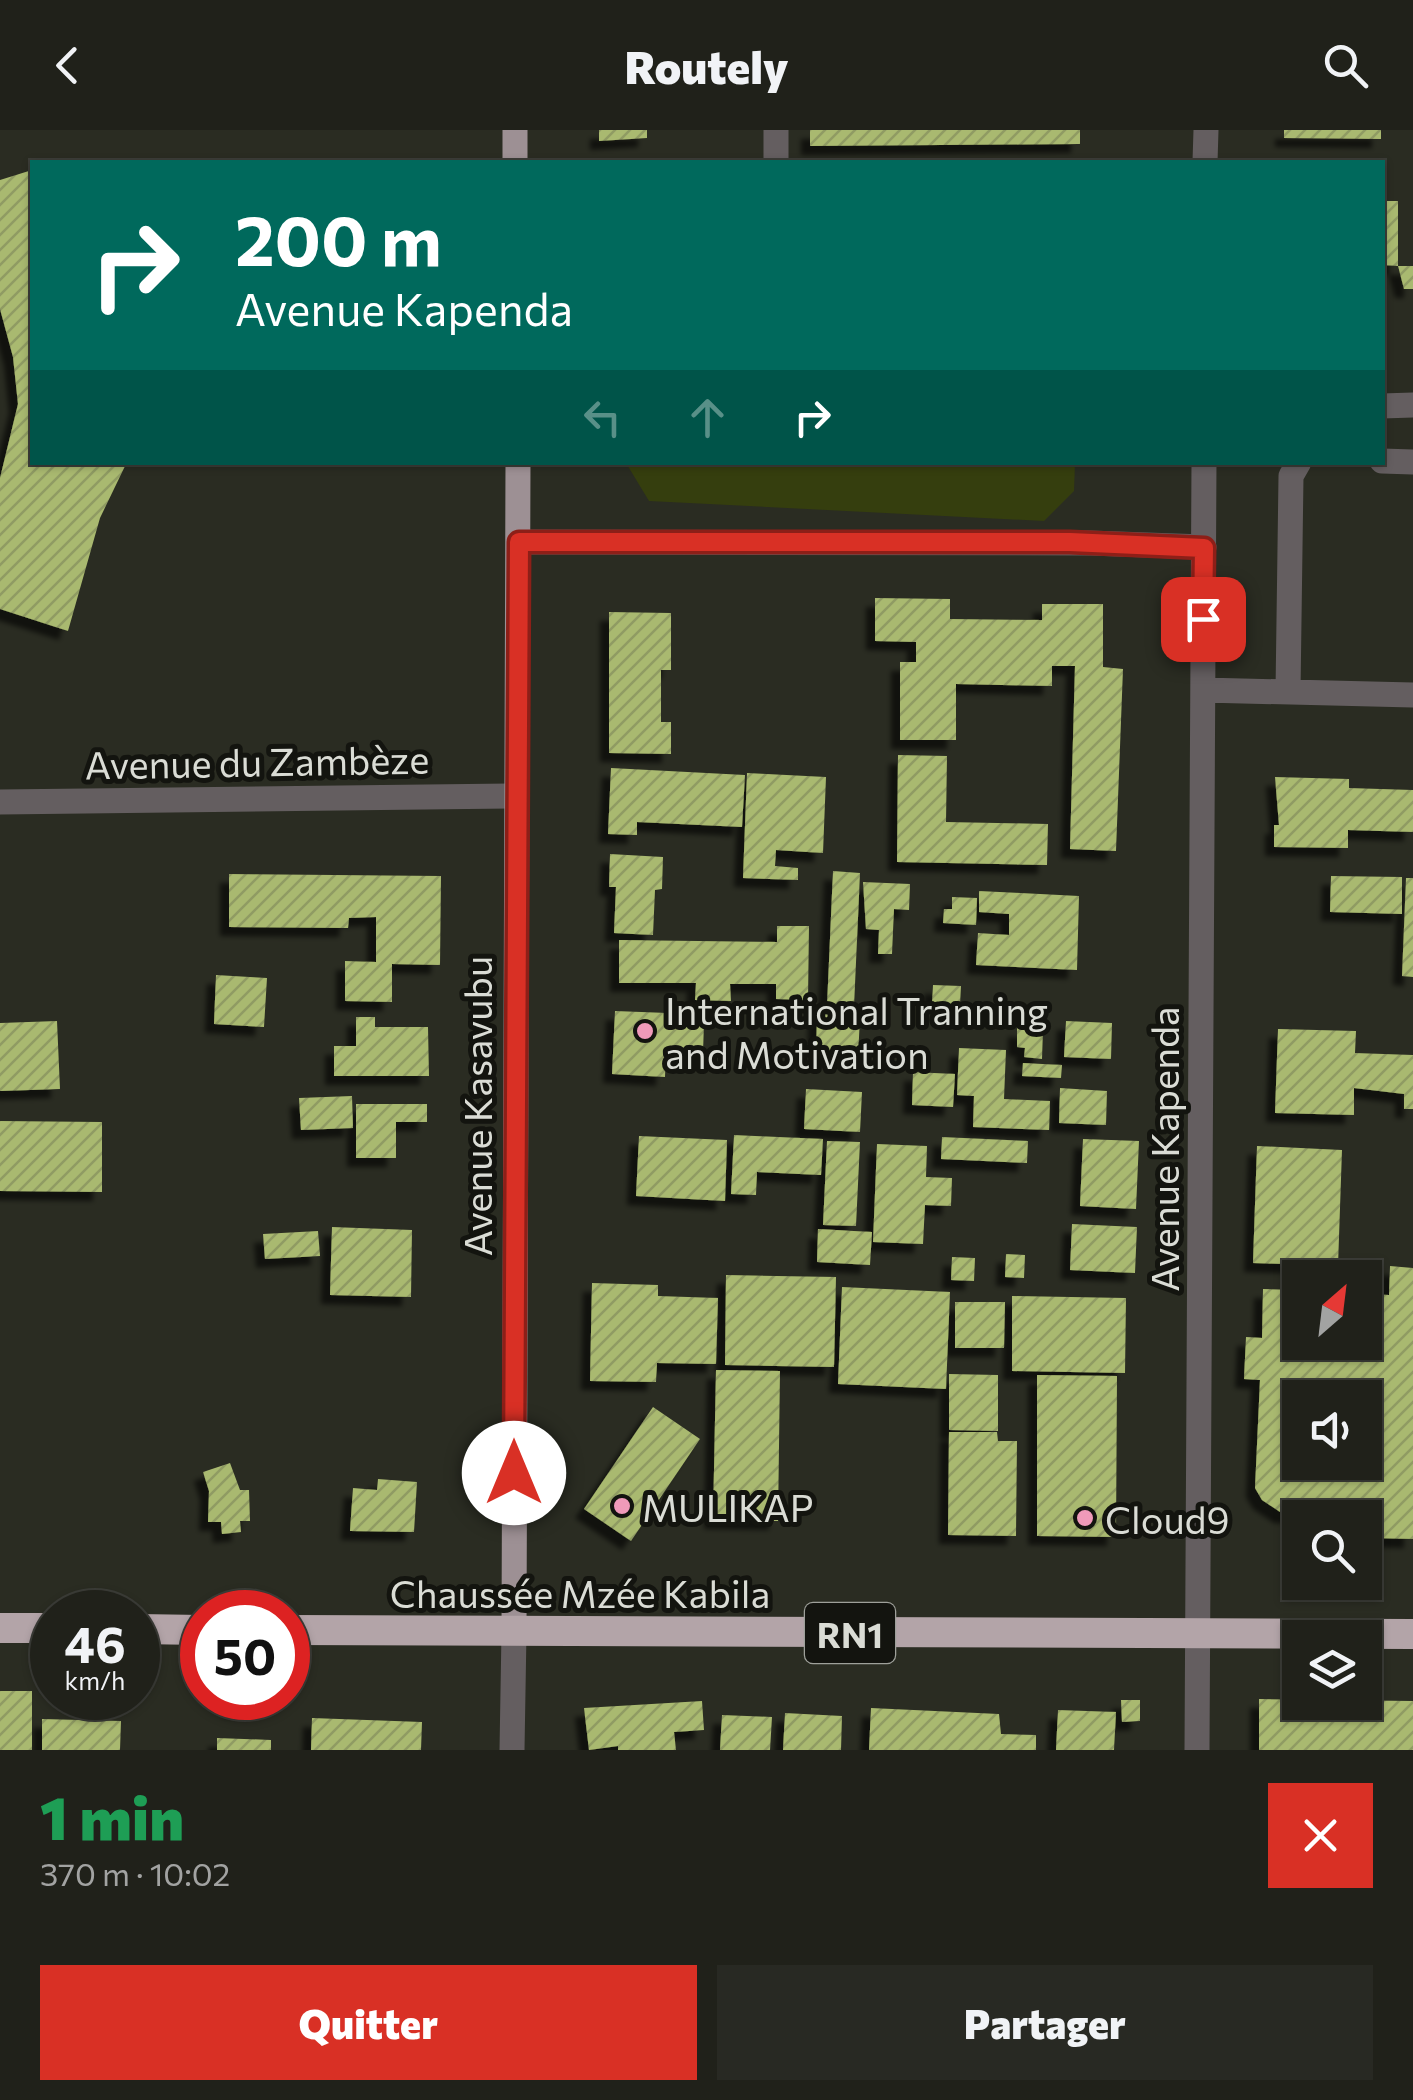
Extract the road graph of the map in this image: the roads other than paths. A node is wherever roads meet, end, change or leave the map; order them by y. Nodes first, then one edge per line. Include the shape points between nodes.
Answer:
1 (515, 130) edge
2 (776, 130) edge
3 (1206, 130) edge
4 (515, 160) edge
5 (776, 160) edge
6 (1206, 160) edge
7 (1385, 406) edge
8 (1413, 406) edge
9 (1385, 461) edge
10 (1413, 462) edge
11 (518, 465) edge
12 (1204, 465) edge
13 (1297, 465) edge
14 (519, 542) junction
15 (1204, 548) junction
16 (1203, 690) junction
17 (1288, 692) junction
18 (1413, 695) edge
19 (514, 796) junction
20 (0, 802) edge
21 (0, 1628) edge
22 (30, 1628) edge
23 (310, 1630) edge
24 (514, 1632) junction
25 (1198, 1634) junction
26 (1413, 1634) edge
27 (512, 1750) edge
28 (1197, 1750) edge

1 - 4 main road
2 - 5 street
3 - 6 street
7 - 8 street
9 - 10 street
11 - 14 main road, Avenue Kasavubu
12 - 15 street, Avenue Kapenda
13 - 17 street via 1291,476
14 - 15 street
14 - 19 main road, Avenue Kasavubu
15 - 16 street, Avenue Kapenda
16 - 17 street
16 - 25 street, Avenue Kapenda
17 - 18 street
19 - 20 street, Avenue du Zambèze
19 - 24 main road, Avenue Kasavubu
21 - 22 highway
23 - 24 highway, Chaussée Mzée Kabila / RN1
24 - 25 highway, Chaussée Mzée Kabila / RN1
24 - 27 street, Avenue Kasavubu
25 - 26 highway, Chaussée Mzée Kabila / RN1
25 - 28 street, Avenue Kapenda

